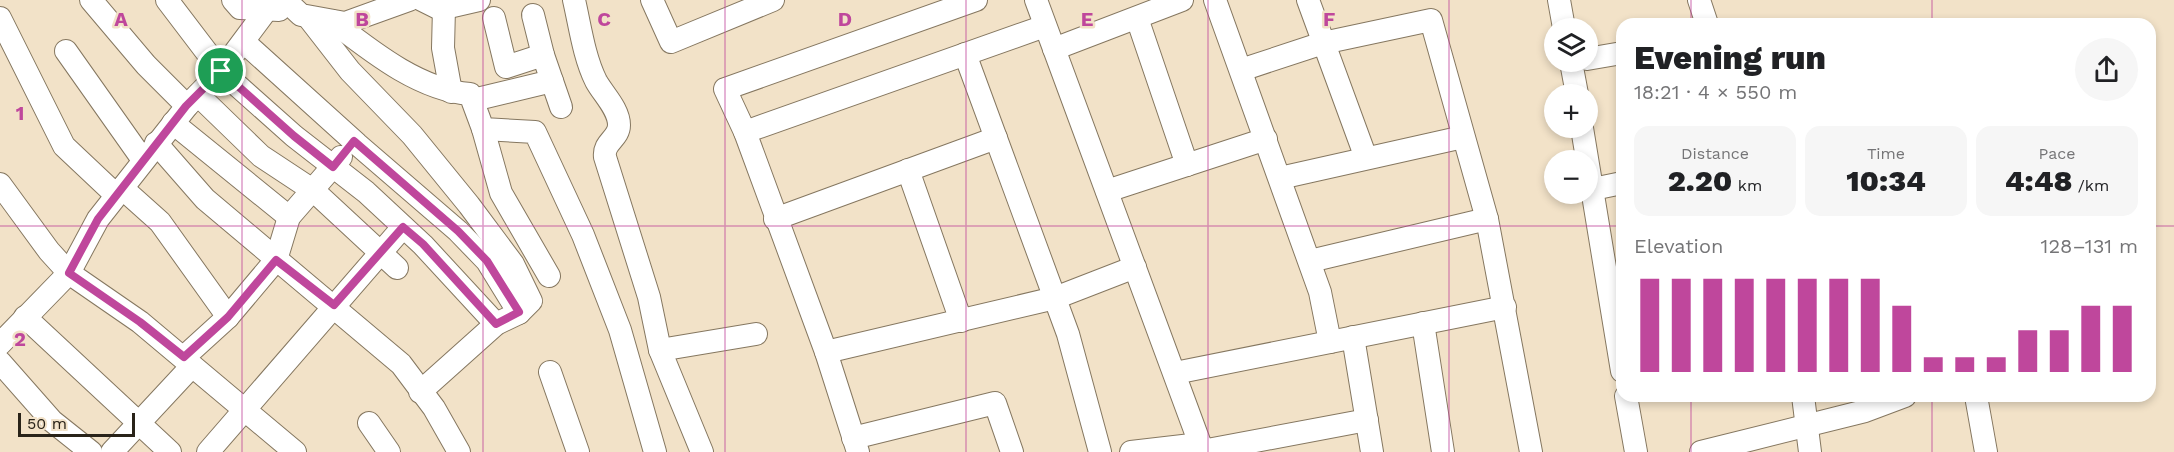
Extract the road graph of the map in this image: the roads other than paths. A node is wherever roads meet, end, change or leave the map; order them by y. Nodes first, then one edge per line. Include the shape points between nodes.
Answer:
1 (91, 0) edge
2 (167, 0) edge
3 (233, 0) edge
4 (410, 0) edge
5 (422, 0) edge
6 (480, 0) edge
7 (574, 0) edge
8 (652, 0) edge
9 (773, 0) edge
10 (976, 0) edge
11 (1036, 0) edge
12 (1182, 0) edge
13 (1215, 0) edge
14 (1308, 0) edge
15 (1558, 0) edge
16 (1699, 0) edge
17 (287, 8) edge
18 (444, 8) junction
19 (533, 15) dead end
20 (0, 18) edge
21 (494, 18) dead end
22 (1137, 18) junction
23 (1562, 18) edge
24 (1705, 18) edge
25 (332, 21) junction
26 (1045, 26) junction
27 (244, 42) junction
28 (1323, 43) junction
29 (1054, 50) junction
30 (66, 51) dead end
31 (965, 54) junction
32 (1616, 54) edge
33 (543, 55) junction
34 (1598, 57) edge
35 (1241, 70) junction
36 (221, 71) junction
37 (552, 81) junction
38 (451, 92) junction
39 (472, 100) junction
40 (561, 107) dead end
41 (186, 108) junction
42 (483, 129) junction
43 (745, 132) junction
44 (1463, 137) junction
45 (996, 138) junction
46 (1266, 139) junction
47 (354, 141) junction
48 (150, 152) junction
49 (1366, 158) junction
50 (1187, 165) junction
51 (333, 167) junction
52 (908, 170) junction
53 (1280, 178) junction
54 (0, 184) edge
55 (1616, 184) edge
56 (1598, 188) edge
57 (314, 191) junction
58 (1107, 191) junction
59 (119, 192) junction
60 (1596, 204) edge
61 (288, 217) junction
62 (775, 219) junction
63 (1487, 219) junction
64 (403, 227) junction
65 (276, 260) junction
66 (389, 261) junction
67 (1310, 261) junction
68 (1135, 267) junction
69 (69, 273) junction
70 (549, 276) dead end
71 (1615, 289) edge
72 (1055, 298) junction
73 (334, 305) junction
74 (1505, 307) junction
75 (519, 312) junction
76 (25, 317) junction
77 (228, 317) junction
78 (961, 321) junction
79 (1423, 323) junction
80 (496, 324) junction
81 (756, 334) dead end
82 (1353, 337) junction
83 (1330, 342) junction
84 (0, 345) edge
85 (660, 350) junction
86 (826, 352) junction
87 (188, 362) junction
88 (0, 363) edge
89 (550, 372) dead end
90 (1175, 373) junction
91 (420, 392) junction
92 (1627, 402) edge
93 (1804, 402) edge
94 (1890, 402) edge
95 (1977, 402) edge
96 (245, 407) junction
97 (1367, 420) junction
98 (138, 423) junction
99 (369, 423) dead end
100 (1807, 426) junction
101 (856, 445) edge
102 (1202, 449) edge
103 (91, 452) edge
104 (112, 452) edge
105 (170, 452) edge
106 (208, 452) edge
107 (296, 452) edge
108 (389, 452) edge
109 (459, 452) edge
110 (578, 452) edge
111 (655, 452) edge
112 (702, 452) edge
113 (1012, 452) edge
114 (1100, 452) edge
115 (1131, 452) edge
116 (1372, 452) edge
117 (1443, 452) edge
118 (1531, 452) edge
119 (1636, 452) edge
120 (1701, 452) edge
121 (1810, 452) edge
122 (1986, 452) edge

1 - 41 street
2 - 36 street
3 - 17 street via 240,8
4 - 25 street via 345,23
5 - 18 street
6 - 18 street
7 - 85 street via 596,81 618,117 620,126 606,145 605,157 649,297
8 - 9 street via 671,42
10 - 43 street via 725,89
11 - 26 street
12 - 22 street
13 - 35 street
14 - 28 street
15 - 23 street
16 - 24 street
17 - 25 street
17 - 27 street
17 - 75 street via 412,135 513,264 531,301
18 - 38 street via 443,48
19 - 33 street
20 - 59 street via 64,146
21 - 33 street via 506,67
22 - 29 street
22 - 50 street
25 - 38 street via 370,50
26 - 29 street
26 - 31 street
27 - 36 street
27 - 47 street
28 - 35 street
28 - 44 street via 1431,20
28 - 49 street
29 - 58 street
30 - 48 street
31 - 43 street
31 - 45 street
32 - 34 street
33 - 37 street
35 - 46 street
36 - 41 street
36 - 51 street
37 - 39 street
37 - 40 street
38 - 39 street via 470,94
39 - 42 street
41 - 48 street
41 - 57 street
41 - 61 street
42 - 70 street via 501,193
42 - 111 street via 535,132 583,235 620,330
43 - 62 street
44 - 49 street
44 - 63 street
45 - 52 street
45 - 72 street
46 - 50 street
46 - 53 street
47 - 51 street
47 - 75 street via 487,261
48 - 59 street
48 - 65 street
49 - 53 street
50 - 58 street
51 - 57 street
51 - 64 street
52 - 62 street
52 - 78 street
53 - 67 street
54 - 69 street
55 - 56 street
57 - 61 street
57 - 66 street
58 - 68 street
59 - 69 street via 98,219
59 - 77 street via 159,222
60 - 71 street
61 - 65 street
62 - 86 street
63 - 67 street
63 - 74 street
64 - 66 street
64 - 80 street
65 - 73 street
65 - 77 street
66 - 73 street
67 - 83 street
68 - 72 street
68 - 90 street
69 - 76 street
69 - 87 street via 140,322
72 - 78 street
72 - 114 street
73 - 91 street via 401,364
73 - 96 street
74 - 79 street
74 - 118 street
75 - 80 street
76 - 84 street
76 - 98 street
77 - 87 street
78 - 86 street
79 - 82 street
79 - 117 street
80 - 91 street
81 - 85 street
82 - 83 street
82 - 97 street
83 - 90 street
85 - 112 street
86 - 101 street
87 - 96 street
87 - 98 street
88 - 103 street via 52,421
89 - 110 street
90 - 102 street
91 - 109 street via 434,408
92 - 119 street
93 - 100 street
94 - 100 street
95 - 122 street
96 - 106 street
96 - 107 street
97 - 102 street
97 - 116 street
98 - 104 street
98 - 105 street
99 - 108 street
100 - 120 street
100 - 121 street
101 - 113 street via 995,403
102 - 115 street

